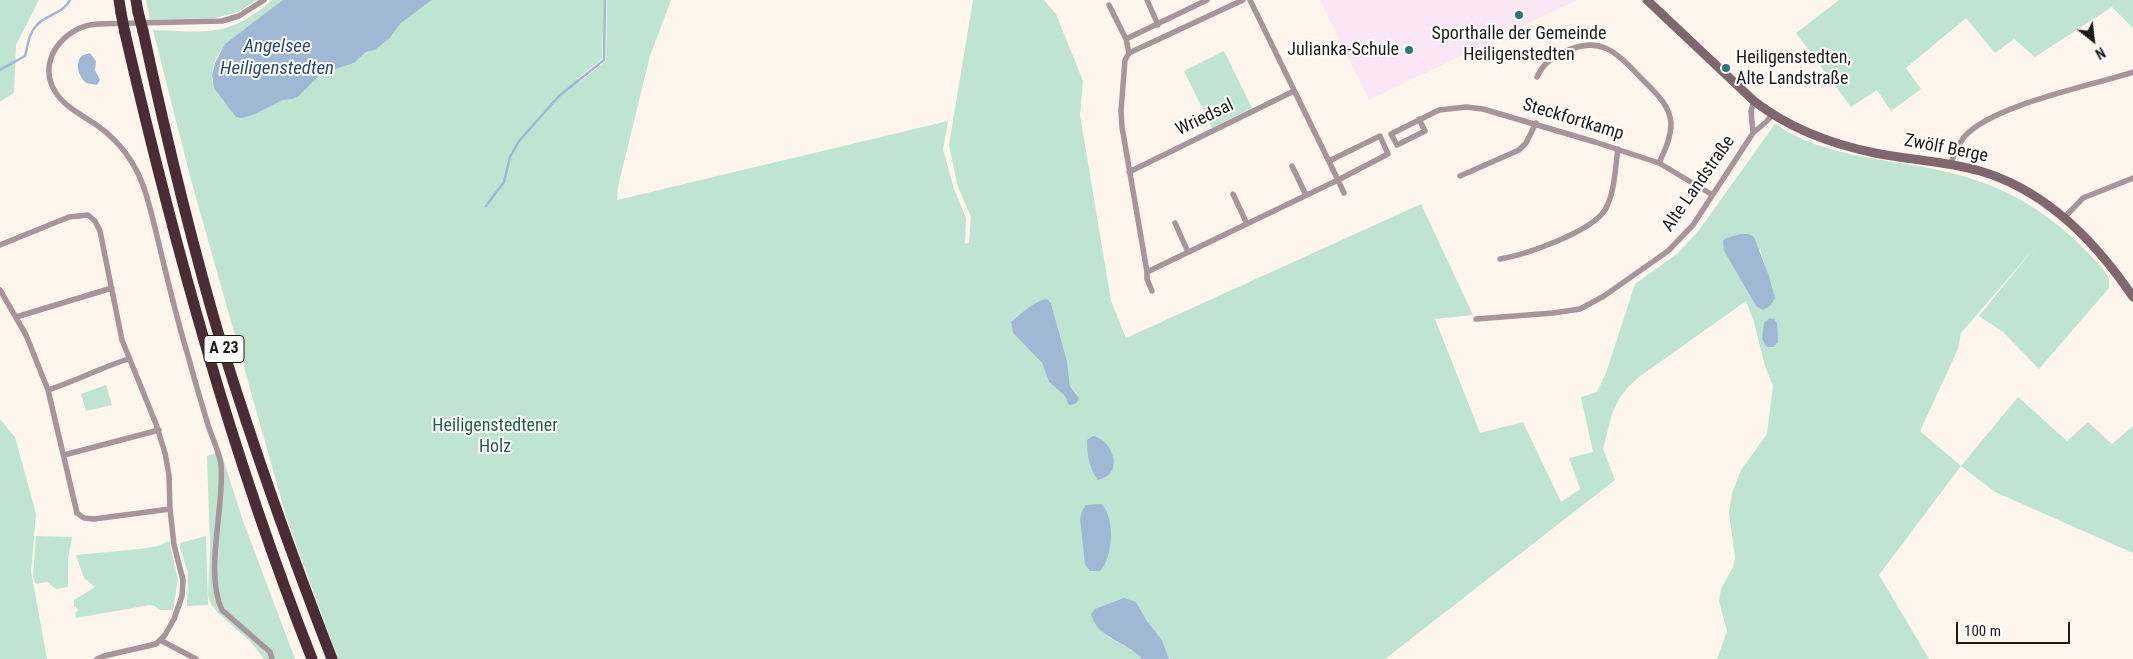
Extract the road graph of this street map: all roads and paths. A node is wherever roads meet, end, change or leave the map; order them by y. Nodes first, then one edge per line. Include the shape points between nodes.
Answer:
1 (119, 0) edge
2 (264, 0) edge
3 (1147, 0) edge
4 (1207, 0) edge
5 (1243, 0) edge
6 (1250, 0) edge
7 (1647, 0) edge
8 (1109, 5) dead end
9 (137, 6) edge
10 (1158, 24) junction
11 (1126, 39) junction
12 (1129, 53) junction
13 (2133, 72) edge
14 (1537, 77) dead end
15 (1294, 91) junction
16 (1754, 101) junction
17 (1772, 115) junction
18 (1419, 119) junction
19 (1536, 124) junction
20 (1753, 133) junction
21 (1618, 149) junction
22 (1329, 161) junction
23 (1659, 163) junction
24 (1950, 165) junction
25 (1292, 166) dead end
26 (1129, 172) junction
27 (1460, 176) dead end
28 (2133, 178) edge
29 (1338, 180) junction
30 (1344, 193) dead end
31 (1233, 194) dead end
32 (1711, 194) junction
33 (1306, 195) junction
34 (2064, 218) junction
35 (1175, 223) dead end
36 (1247, 224) junction
37 (0, 245) edge
38 (1188, 252) junction
39 (1500, 259) dead end
40 (1147, 272) junction
41 (112, 288) junction
42 (0, 290) edge
43 (1152, 291) dead end
44 (2133, 297) edge
45 (16, 317) junction
46 (1476, 319) dead end
47 (128, 359) junction
48 (48, 390) junction
49 (158, 430) junction
50 (64, 455) junction
51 (170, 509) junction
52 (160, 640) junction
53 (97, 659) edge
54 (196, 659) edge
55 (272, 659) edge
56 (312, 659) edge
57 (332, 659) edge

1 - 56 highway, A 23, bridge via 171,223 207,349 250,488
2 - 55 street via 239,16 222,21 90,24 71,32 58,45 50,65 57,94 120,144 140,175 182,337 221,465 215,584 220,604 270,652
3 - 10 street
4 - 10 street
5 - 12 street
6 - 15 street
7 - 16 street, Zwölf Berge
8 - 11 street
9 - 57 highway, A 23, bridge via 186,218 222,345 263,474
10 - 11 street
11 - 12 street
12 - 26 street via 1125,60 1121,116
13 - 24 street via 2023,104 1996,116 1965,136
14 - 23 street via 1552,58 1576,46 1590,44 1618,54 1666,107 1671,121 1670,137
15 - 22 street
15 - 26 street, Wriedsal
16 - 17 street, Zwölf Berge
16 - 20 street, Alte Landstraße via 1750,111
17 - 20 street, Alte Landstraße
17 - 24 street, Zwölf Berge via 1810,134 1846,146
18 - 18 street, Steckfortkamp via 1391,134 1397,145 1425,131
18 - 19 street, Steckfortkamp via 1439,110 1466,107
19 - 21 street, Steckfortkamp
19 - 27 street via 1519,150
20 - 32 street, Alte Landstraße
21 - 23 street, Steckfortkamp
21 - 39 street via 1609,199 1599,217 1586,227 1557,240 1524,254
22 - 29 street
22 - 29 street via 1380,136 1388,154
23 - 32 street, Steckfortkamp
24 - 34 street, Zwölf Berge via 1981,171 2007,181
25 - 33 street
26 - 40 street
28 - 34 street via 2083,198
29 - 30 street
29 - 33 street
31 - 36 street
32 - 46 street, Alte Landstraße via 1693,225 1668,251 1580,309
33 - 36 street
34 - 44 street, Zwölf Berge via 2099,253
35 - 38 street
36 - 38 street
37 - 41 street via 69,217 88,215 99,228
38 - 40 street
40 - 43 street
41 - 45 street
41 - 47 street
42 - 45 street
45 - 48 street
47 - 48 street
47 - 49 street
48 - 50 street
49 - 50 street
49 - 51 street via 168,468
50 - 51 street via 76,511 82,517 94,519
51 - 52 street via 183,586 174,619
52 - 53 street via 146,647
52 - 54 street

